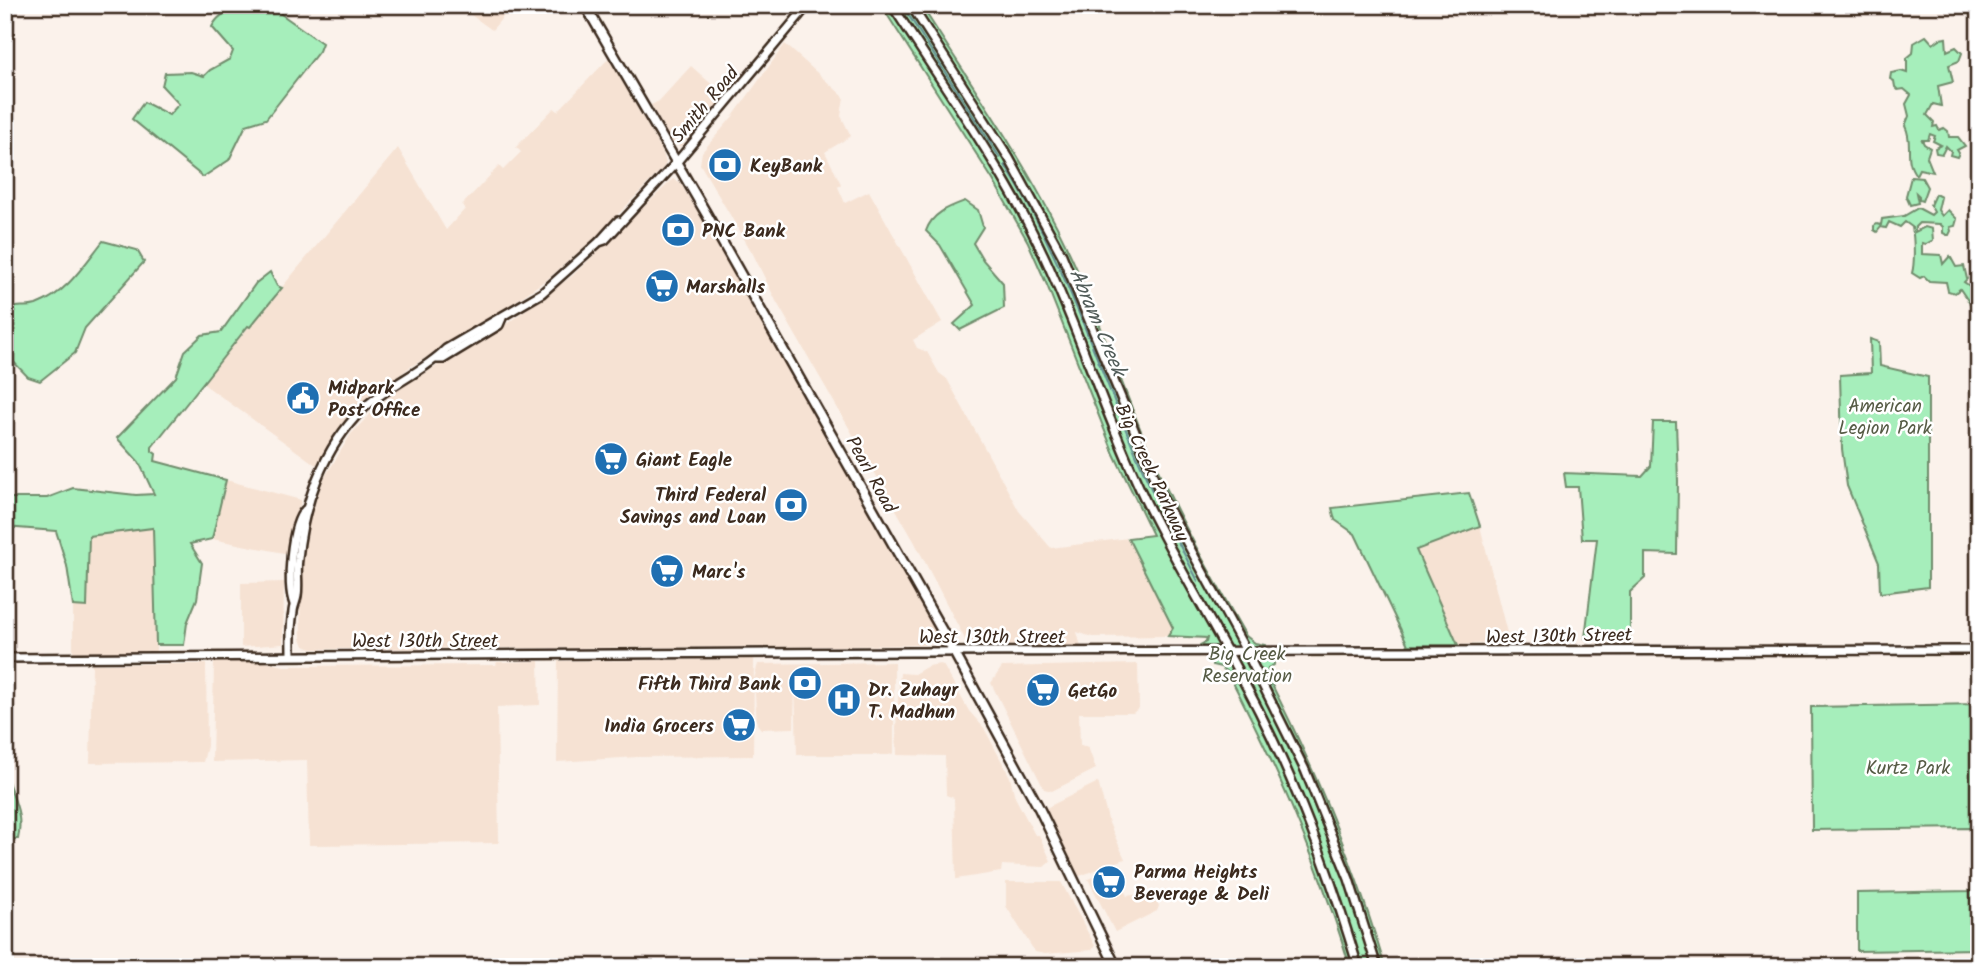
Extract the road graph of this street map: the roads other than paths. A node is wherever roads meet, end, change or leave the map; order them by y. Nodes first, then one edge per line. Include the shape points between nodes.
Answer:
1 (585, 5) edge
2 (808, 5) edge
3 (891, 5) edge
4 (911, 5) edge
5 (676, 163) junction
6 (1979, 650) edge
7 (1226, 651) junction
8 (1246, 651) junction
9 (954, 652) junction
10 (291, 655) junction
11 (5, 658) edge
12 (1116, 967) edge
13 (1358, 967) edge
14 (1377, 967) edge

1 - 5 main road, Pearl Road
2 - 5 main road, Smith Road
3 - 7 main road, Big Creek Parkway via 995,167 1045,257 1142,493
4 - 8 main road, Big Creek Parkway via 1009,158 1062,255 1162,497
5 - 9 main road, Pearl Road
5 - 10 main road, Smith Road via 542,293 405,378 363,409 336,443 306,509 297,560
6 - 8 main road, West 130th Street
7 - 8 main road, West 130th Street
7 - 9 main road, West 130th Street
7 - 13 main road, Big Creek Parkway via 1311,824
8 - 14 main road, Big Creek Parkway via 1305,770 1349,879
9 - 10 main road, West 130th Street
9 - 12 main road, Pearl Road via 1039,808
10 - 11 main road, West 130th Street

